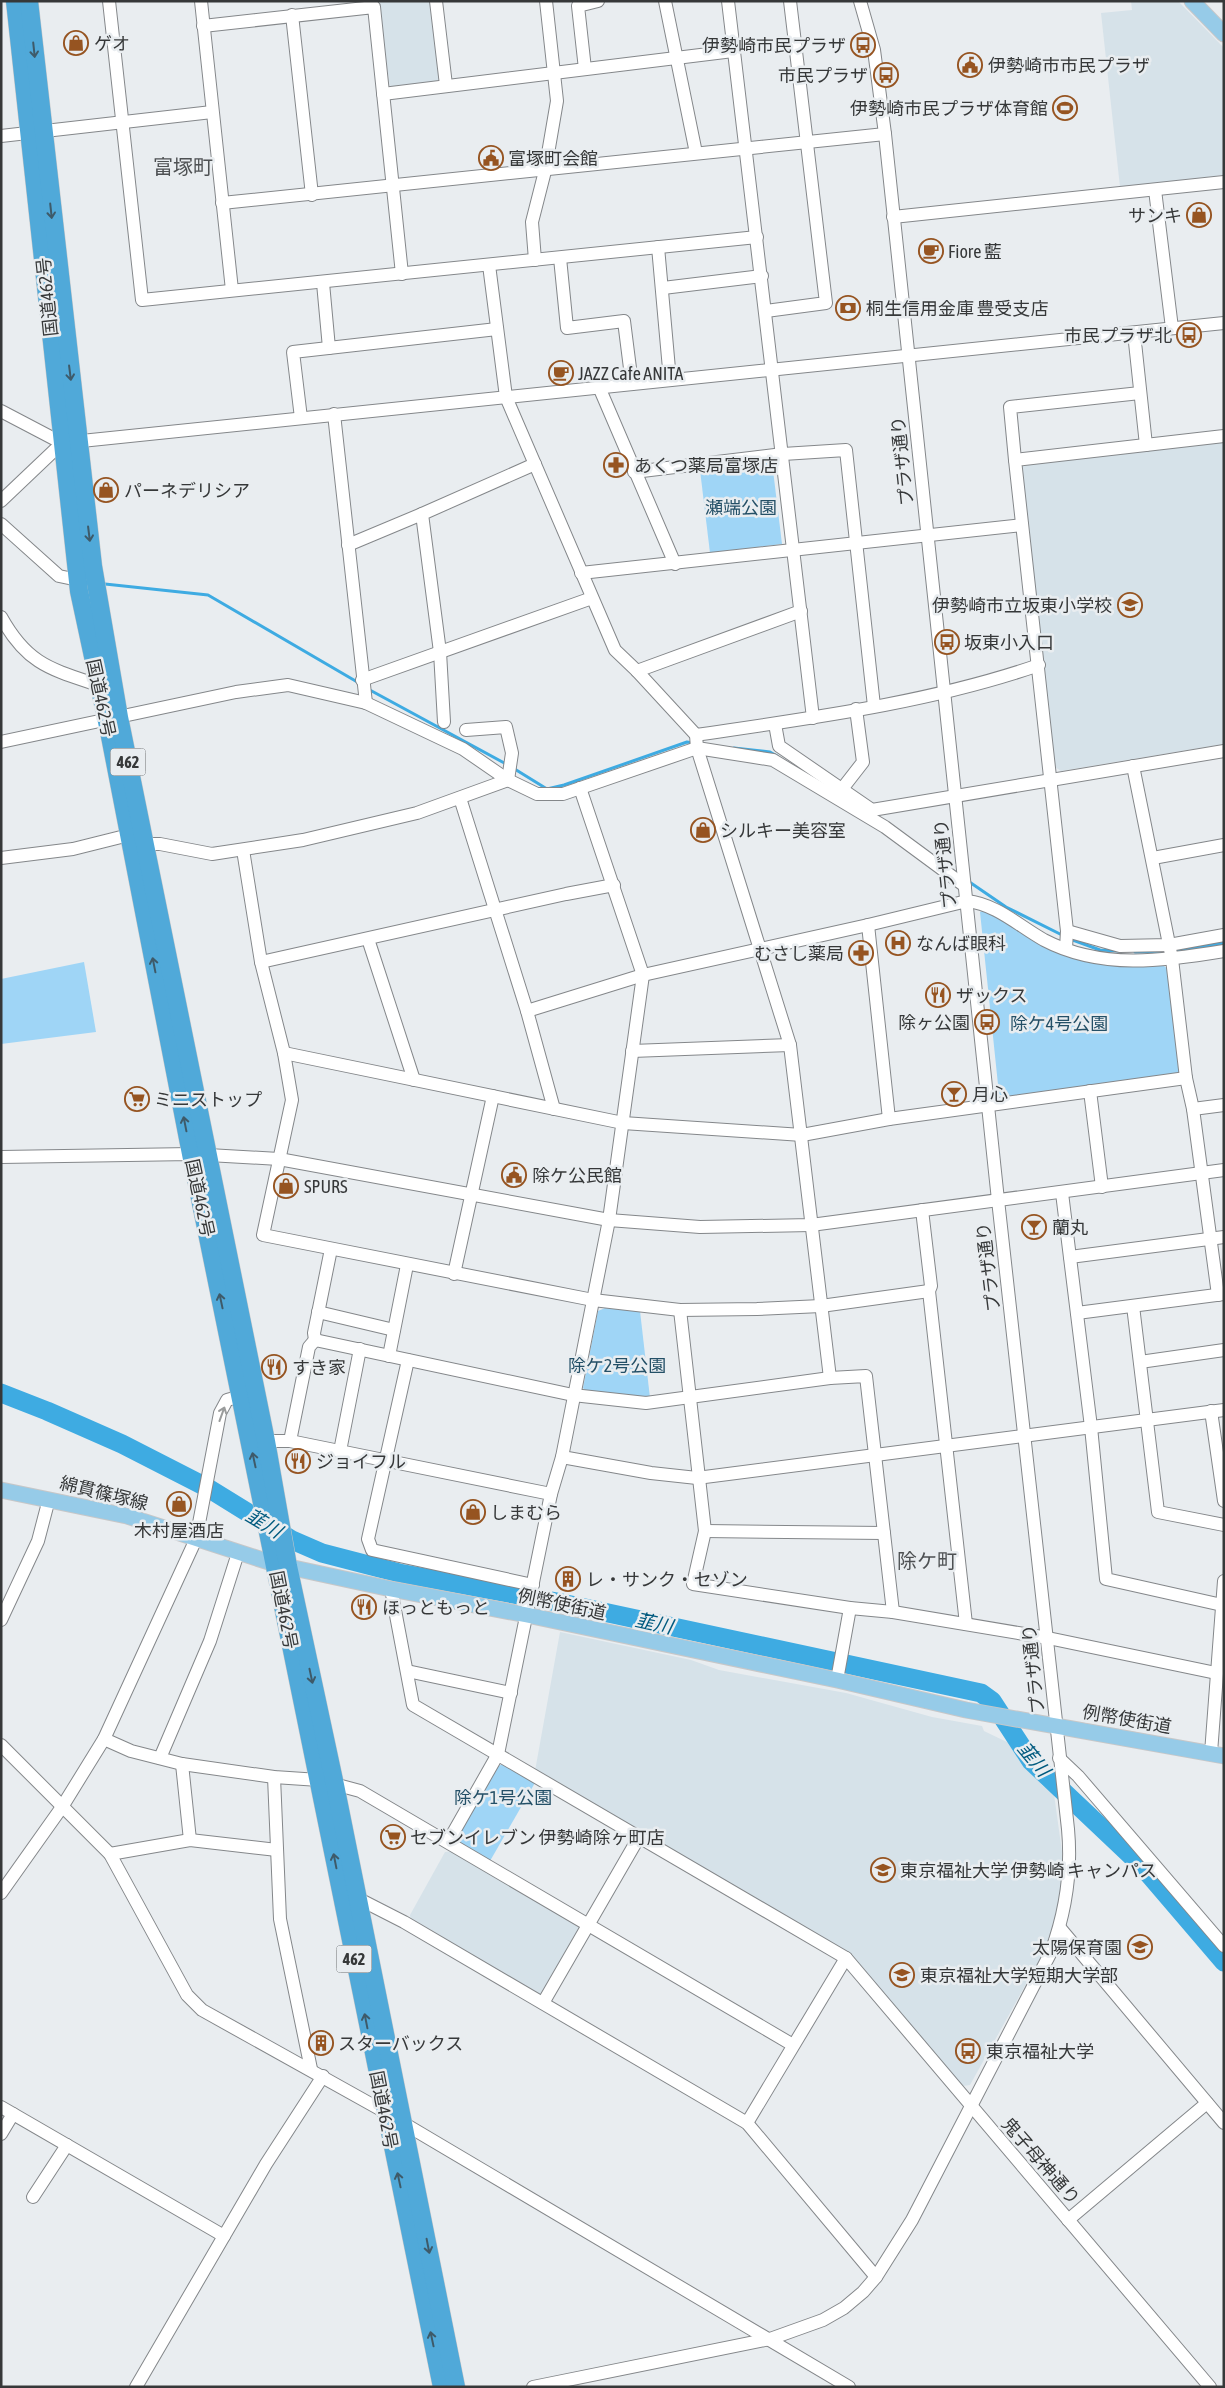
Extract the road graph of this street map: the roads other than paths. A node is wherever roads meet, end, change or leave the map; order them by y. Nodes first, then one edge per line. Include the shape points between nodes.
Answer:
1 (15, 1) edge
2 (29, 1) edge
3 (109, 1) edge
4 (201, 1) edge
5 (436, 1) edge
6 (546, 1) edge
7 (598, 1) edge
8 (665, 1) edge
9 (728, 1) edge
10 (790, 1) edge
11 (860, 1) edge
12 (1192, 1) edge
13 (292, 15) junction
14 (203, 26) junction
15 (1224, 34) edge
16 (733, 51) junction
17 (677, 57) junction
18 (585, 69) junction
19 (554, 74) junction
20 (446, 85) junction
21 (383, 94) junction
22 (212, 112) junction
23 (122, 122) junction
24 (36, 132) junction
25 (885, 134) junction
26 (1, 136) edge
27 (806, 142) junction
28 (747, 147) junction
29 (696, 154) junction
30 (545, 171) junction
31 (1224, 182) edge
32 (392, 187) junction
33 (1155, 190) junction
34 (312, 195) junction
35 (222, 203) junction
36 (893, 216) junction
37 (757, 237) junction
38 (658, 248) junction
39 (560, 258) junction
40 (535, 260) junction
41 (489, 265) junction
42 (402, 274) junction
43 (762, 276) junction
44 (324, 282) junction
45 (662, 288) junction
46 (232, 290) junction
47 (766, 311) junction
48 (1224, 323) edge
49 (1172, 328) junction
50 (497, 329) junction
51 (1134, 333) junction
52 (329, 348) junction
53 (908, 356) junction
54 (773, 369) junction
55 (670, 380) junction
56 (632, 384) junction
57 (599, 387) junction
58 (1140, 393) junction
59 (506, 397) junction
60 (1, 411) edge
61 (334, 414) junction
62 (301, 418) junction
63 (1224, 436) edge
64 (70, 442) junction
65 (1146, 445) junction
66 (783, 454) junction
67 (1015, 460) junction
68 (534, 464) junction
69 (634, 472) junction
70 (1, 501) edge
71 (422, 514) junction
72 (1, 524) edge
73 (1022, 525) junction
74 (927, 535) junction
75 (856, 543) junction
76 (348, 544) junction
77 (794, 550) junction
78 (675, 564) junction
79 (581, 573) junction
80 (78, 580) junction
81 (592, 598) junction
82 (801, 610) junction
83 (1, 617) edge
84 (440, 652) junction
85 (1039, 665) junction
86 (637, 671) junction
87 (362, 680) junction
88 (98, 685) junction
89 (943, 692) junction
90 (366, 703) junction
91 (874, 706) junction
92 (856, 709) junction
93 (113, 718) junction
94 (813, 718) junction
95 (444, 722) dead end
96 (775, 724) junction
97 (466, 730) dead end
98 (697, 741) junction
99 (1, 742) edge
100 (1224, 751) edge
101 (1133, 766) junction
102 (1051, 779) junction
103 (508, 780) junction
104 (580, 788) junction
105 (842, 789) junction
106 (956, 796) junction
107 (460, 798) junction
108 (129, 835) junction
109 (145, 844) junction
110 (1224, 846) edge
111 (243, 850) junction
112 (1, 858) edge
113 (1153, 858) junction
114 (614, 886) junction
115 (965, 886) junction
116 (967, 901) junction
117 (496, 910) junction
118 (868, 925) junction
119 (1067, 930) junction
120 (1224, 935) edge
121 (368, 939) junction
122 (1169, 945) junction
123 (1066, 948) junction
124 (762, 949) junction
125 (1224, 951) edge
126 (1172, 959) junction
127 (261, 962) junction
128 (643, 975) junction
129 (527, 1011) junction
130 (790, 1045) junction
131 (632, 1051) junction
132 (284, 1053) junction
133 (1186, 1078) junction
134 (414, 1080) junction
135 (1090, 1091) junction
136 (493, 1096) junction
137 (989, 1105) junction
138 (1224, 1105) edge
139 (554, 1109) junction
140 (1193, 1109) junction
141 (889, 1119) junction
142 (623, 1123) junction
143 (802, 1135) junction
144 (191, 1154) junction
145 (1, 1157) edge
146 (208, 1157) junction
147 (279, 1159) junction
148 (1224, 1170) edge
149 (1202, 1173) junction
150 (1102, 1187) junction
151 (1062, 1193) junction
152 (472, 1195) junction
153 (998, 1200) junction
154 (922, 1210) junction
155 (609, 1220) junction
156 (812, 1225) junction
157 (1224, 1237) edge
158 (1210, 1239) junction
159 (331, 1249) junction
160 (1070, 1257) junction
161 (407, 1265) junction
162 (454, 1274) junction
163 (929, 1291) junction
164 (1221, 1295) edge
165 (593, 1300) junction
166 (821, 1306) junction
167 (1133, 1306) junction
168 (680, 1310) junction
169 (318, 1312) junction
170 (1077, 1313) junction
171 (394, 1330) junction
172 (315, 1340) junction
173 (360, 1349) junction
174 (1224, 1350) edge
175 (389, 1356) junction
176 (408, 1360) junction
177 (1140, 1362) junction
178 (830, 1378) junction
179 (574, 1395) junction
180 (241, 1396) junction
181 (689, 1397) junction
182 (1218, 1411) edge
183 (1147, 1421) junction
184 (1091, 1427) junction
185 (1025, 1436) junction
186 (290, 1440) junction
187 (266, 1441) junction
188 (946, 1447) junction
189 (340, 1451) junction
190 (875, 1456) junction
191 (562, 1457) junction
192 (387, 1460) junction
193 (697, 1478) junction
194 (1, 1490) edge
195 (551, 1494) junction
196 (49, 1499) junction
197 (1224, 1501) edge
198 (271, 1511) junction
199 (1224, 1525) edge
200 (705, 1531) junction
201 (884, 1533) junction
202 (196, 1539) junction
203 (238, 1553) junction
204 (281, 1565) junction
205 (1224, 1581) edge
206 (533, 1585) junction
207 (391, 1589) junction
208 (1222, 1605) junction
209 (850, 1608) junction
210 (893, 1612) junction
211 (527, 1615) junction
212 (1, 1620) edge
213 (966, 1624) junction
214 (1048, 1638) junction
215 (1221, 1638) edge
216 (407, 1672) junction
217 (1216, 1673) junction
218 (837, 1680) junction
219 (511, 1693) junction
220 (1056, 1724) junction
221 (104, 1739) junction
222 (1, 1744) edge
223 (498, 1754) junction
224 (1217, 1754) edge
225 (160, 1758) junction
226 (1059, 1758) junction
227 (182, 1764) junction
228 (274, 1777) junction
229 (327, 1782) junction
230 (62, 1808) junction
231 (639, 1837) junction
232 (190, 1840) junction
233 (448, 1842) junction
234 (277, 1850) junction
235 (110, 1854) junction
236 (1, 1892) edge
237 (357, 1898) junction
238 (587, 1924) junction
239 (1060, 1928) junction
240 (1224, 1946) edge
241 (846, 1958) junction
242 (543, 2003) junction
243 (793, 2045) junction
244 (311, 2069) junction
245 (323, 2076) junction
246 (1207, 2104) junction
247 (970, 2105) junction
248 (1, 2107) edge
249 (385, 2112) junction
250 (13, 2114) junction
251 (403, 2123) junction
252 (747, 2123) junction
253 (1224, 2123) edge
254 (1, 2134) edge
255 (67, 2145) junction
256 (34, 2197) dead end
257 (1068, 2220) junction
258 (224, 2236) junction
259 (876, 2277) junction
260 (770, 2339) junction
261 (136, 2387) edge
262 (442, 2387) edge
263 (456, 2387) edge
264 (533, 2387) edge
265 (849, 2387) edge
266 (1210, 2387) edge

1 - 24 highway, 国道462号 / 462
2 -> 24 highway, 国道462号 / 462
3 - 23 street
4 - 14 street
5 - 20 street
6 - 19 street
7 - 18 street via 578,6
8 - 17 street
9 - 16 street
10 - 27 street
11 - 25 street, プラザ通り via 874,50
12 - 15 main road
13 - 14 street
13 - 21 street via 374,7
13 - 34 street
14 - 22 street
16 - 17 street
16 - 28 street
17 - 18 street
17 - 29 street
18 - 19 street
19 - 20 street
19 - 30 street via 557,101
20 - 21 street
21 - 32 street
22 - 23 street
22 - 35 street
23 - 24 street
23 - 46 street via 142,300
24 - 26 street
24 - 64 highway, 国道462号 / 462
25 - 27 street
25 - 36 street, プラザ通り
27 - 28 street
27 - 47 street via 826,303
28 - 29 street
28 - 37 street
29 - 30 street
30 - 32 street
30 - 40 street via 532,222
31 - 33 street
32 - 34 street
32 - 42 street
33 - 36 street
33 - 49 street
34 - 35 street
35 - 46 street
36 - 53 street, プラザ通り
37 - 38 street
37 - 43 street
38 - 39 street
38 - 45 street
39 - 40 street
39 - 56 street via 567,328 624,321
40 - 41 street
41 - 42 street
41 - 50 street
42 - 44 street
43 - 45 street
43 - 47 street
44 - 46 street
44 - 52 street
45 - 55 street
47 - 54 street
48 - 49 street
49 - 51 street
50 - 52 street
50 - 59 street
51 - 53 street
51 - 58 street
52 - 62 street via 293,352
53 - 54 street
53 - 74 street, プラザ通り
54 - 55 street
54 - 66 street
55 - 56 street
56 - 57 street
57 - 59 street
57 - 69 street
58 - 65 street
58 - 67 street via 1010,407
59 - 61 street
59 - 68 street
60 - 64 street
61 - 62 street
61 - 76 street
62 - 64 street
63 - 65 street
64 - 70 street
64 - 80 highway, 国道462号 / 462
64 -> 93 highway, 国道462号 / 462 via 93,566
65 - 67 street
66 - 69 street
66 - 75 street via 846,450
66 - 77 street
67 - 73 street
68 - 71 street
68 - 79 street
69 - 78 street
71 - 76 street
71 - 84 street
72 - 80 street via 59,576
73 - 74 street
73 - 85 street
74 - 75 street
74 - 89 street, プラザ通り
75 - 77 street
75 - 91 street
76 - 87 street
77 - 78 street
77 - 82 street
78 - 79 street
79 - 81 street
80 - 88 highway, 国道462号 / 462
81 - 84 street
81 - 86 street via 615,650
82 - 86 street
82 - 94 street
83 - 88 street via 24,650 36,660 61,673
84 - 87 street
84 - 95 street
85 - 89 street via 992,681
85 - 102 street
86 - 98 street
87 - 90 street
88 - 93 highway, 国道462号 / 462
89 - 91 street
89 - 106 street, プラザ通り
90 - 93 street via 288,685 236,692
90 - 103 street via 463,749
91 - 92 street
92 - 94 street
92 - 105 street via 863,762
93 - 99 street
93 - 108 highway, 国道462号 / 462
93 - 109 highway, 国道462号 / 462
94 - 96 street
96 - 98 street
96 - 105 street via 778,746
97 - 103 street via 506,727 512,753
98 - 104 street
98 - 115 street via 773,760 885,827
98 - 124 street
100 - 101 street
101 - 102 street
101 - 113 street
102 - 106 street
102 - 119 street
103 - 104 street via 537,794 563,794
103 - 107 street
104 - 114 street
105 - 106 street via 872,810
106 - 115 street, プラザ通り
107 - 111 street via 408,815 303,840
107 - 117 street
108 - 112 street via 73,849
144 -> 108 highway, 国道462号 / 462
109 - 111 street via 212,854
109 - 146 highway, 国道462号 / 462
110 - 113 street
111 - 127 street
113 - 122 street
114 - 117 street
114 - 128 street
115 - 116 street, プラザ通り
116 - 118 street
116 - 123 street via 982,902 1046,941
116 - 137 street, プラザ通り
117 - 121 street
117 - 129 street
118 - 124 street
118 - 141 street
119 - 122 street via 1120,946
119 - 123 street
120 - 122 street
121 - 127 street
121 - 134 street
122 - 126 street
123 - 126 street via 1097,959
124 - 128 street
124 - 130 street
125 - 126 street
126 - 133 street
127 - 132 street
128 - 129 street
128 - 131 street
129 - 139 street
130 - 131 street
130 - 143 street
131 - 142 street
132 - 134 street
132 - 147 street via 292,1100
133 - 135 street
133 - 140 street
134 - 136 street
135 - 137 street
135 - 150 street
136 - 139 street
136 - 152 street
137 - 141 street
137 - 153 street, プラザ通り
138 - 140 street
139 - 142 street
140 - 149 street
141 - 143 street
142 - 143 street
142 - 155 street
143 - 156 street
144 - 145 street
144 - 146 street
180 -> 144 highway, 国道462号 / 462
146 - 147 street
146 - 187 highway, 国道462号 / 462
147 - 152 street
147 - 159 street via 263,1236
148 - 149 street
149 - 150 street
149 - 158 street
150 - 151 street
151 - 153 street
151 - 160 street
152 - 155 street
152 - 162 street
153 - 154 street
153 - 185 street, プラザ通り
154 - 156 street
154 - 163 street
155 - 156 street via 700,1228
155 - 165 street
156 - 166 street
157 - 158 street
158 - 160 street
158 - 164 street
159 - 161 street
159 - 169 street
160 - 170 street
161 - 162 street
161 - 171 street
162 - 165 street
163 - 166 street
163 - 188 street
164 - 167 street
165 - 168 street
165 - 179 street
166 - 168 street
166 - 178 street
167 - 170 street
167 - 177 street
168 - 181 street
169 - 171 street
169 - 172 street
170 - 184 street
171 - 175 street
172 - 173 street
172 - 186 street via 309,1347
173 - 175 street
173 - 189 street
174 - 177 street
175 - 176 street
176 - 179 street
176 - 192 street
177 - 183 street
178 - 181 street
178 - 190 street via 866,1376
179 - 181 street via 646,1403
179 - 191 street
198 -> 180 highway, 国道462号 / 462
202 -> 180 street via 220,1413 227,1400
181 - 193 street
182 - 183 street
182 - 197 street
183 - 184 street
183 - 199 street via 1158,1512
184 - 185 street
184 - 208 street via 1106,1579
185 - 188 street
185 - 214 street, プラザ通り
186 - 187 street
186 - 189 street
187 - 198 highway, 国道462号 / 462
188 - 190 street
188 - 213 street
189 - 192 street
190 - 193 street
190 - 201 street
191 - 193 street
191 - 195 street
192 - 195 street
192 - 206 street via 368,1539 372,1550
193 - 200 street
194 - 196 main road, 綿貫篠塚線
195 - 206 street
196 - 202 main road, 綿貫篠塚線 via 127,1516
196 - 212 street via 38,1541
198 - 204 highway, 国道462号 / 462 via 269,1532
198 - 204 highway, 国道462号 / 462 via 284,1542
200 - 201 street
200 - 209 street via 693,1584
201 - 210 street
202 - 203 main road, 例幣使街道
202 - 221 street
203 - 204 main road, 例幣使街道
203 - 225 street via 210,1640
204 - 207 main road, 例幣使街道
204 - 229 highway, 国道462号 / 462
205 - 208 street
206 - 211 street
207 - 211 main road, 例幣使街道
207 - 216 street, 鬼子母神通り
208 - 215 street
209 - 210 street
209 - 218 street
210 - 213 street
211 - 218 main road, 例幣使街道
211 - 219 street
213 - 214 street
214 - 217 street
214 - 220 street, プラザ通り
215 - 217 street
216 - 219 street
216 - 223 street, 鬼子母神通り via 414,1705
217 - 224 street
218 - 220 main road, 例幣使街道 via 981,1713
219 - 223 street
220 - 224 main road, 例幣使街道
220 - 226 street, プラザ通り
221 - 225 street via 131,1751
221 - 230 street
222 - 230 street
223 - 231 street, 鬼子母神通り
223 - 233 street
225 - 227 street
226 - 239 street, プラザ通り via 1070,1870
226 - 240 street
227 - 228 street
227 - 232 street
228 - 229 street
228 - 234 street
229 - 233 street via 360,1791
229 - 237 highway, 国道462号 / 462
249 -> 229 highway, 国道462号 / 462
230 - 235 street
230 - 236 street
231 - 238 street
231 - 241 street, 鬼子母神通り
232 - 234 street
232 - 235 street
233 - 238 street
234 - 244 street via 280,1920
235 - 244 street via 187,1995 202,2010
237 - 242 street
237 - 251 highway, 国道462号 / 462
238 - 242 street
238 - 243 street
239 - 246 street
239 - 247 street, プラザ通り via 1051,1952
241 - 243 street
241 - 247 street, 鬼子母神通り
242 - 252 street
243 - 252 street
244 - 245 street
245 - 249 street
245 - 258 street
246 - 253 street
246 - 257 street
247 - 257 street, 鬼子母神通り
247 - 259 street, プラザ通り via 912,2220
248 - 250 street
262 -> 249 highway, 国道462号 / 462
250 - 254 street
250 - 255 street
251 - 260 street
251 -> 263 highway, 国道462号 / 462
252 - 259 street
255 - 256 street
255 - 258 street
257 - 266 street, 鬼子母神通り
258 - 261 street
259 - 260 street, プラザ通り via 844,2308 815,2324
260 - 264 street, プラザ通り
260 - 265 street

